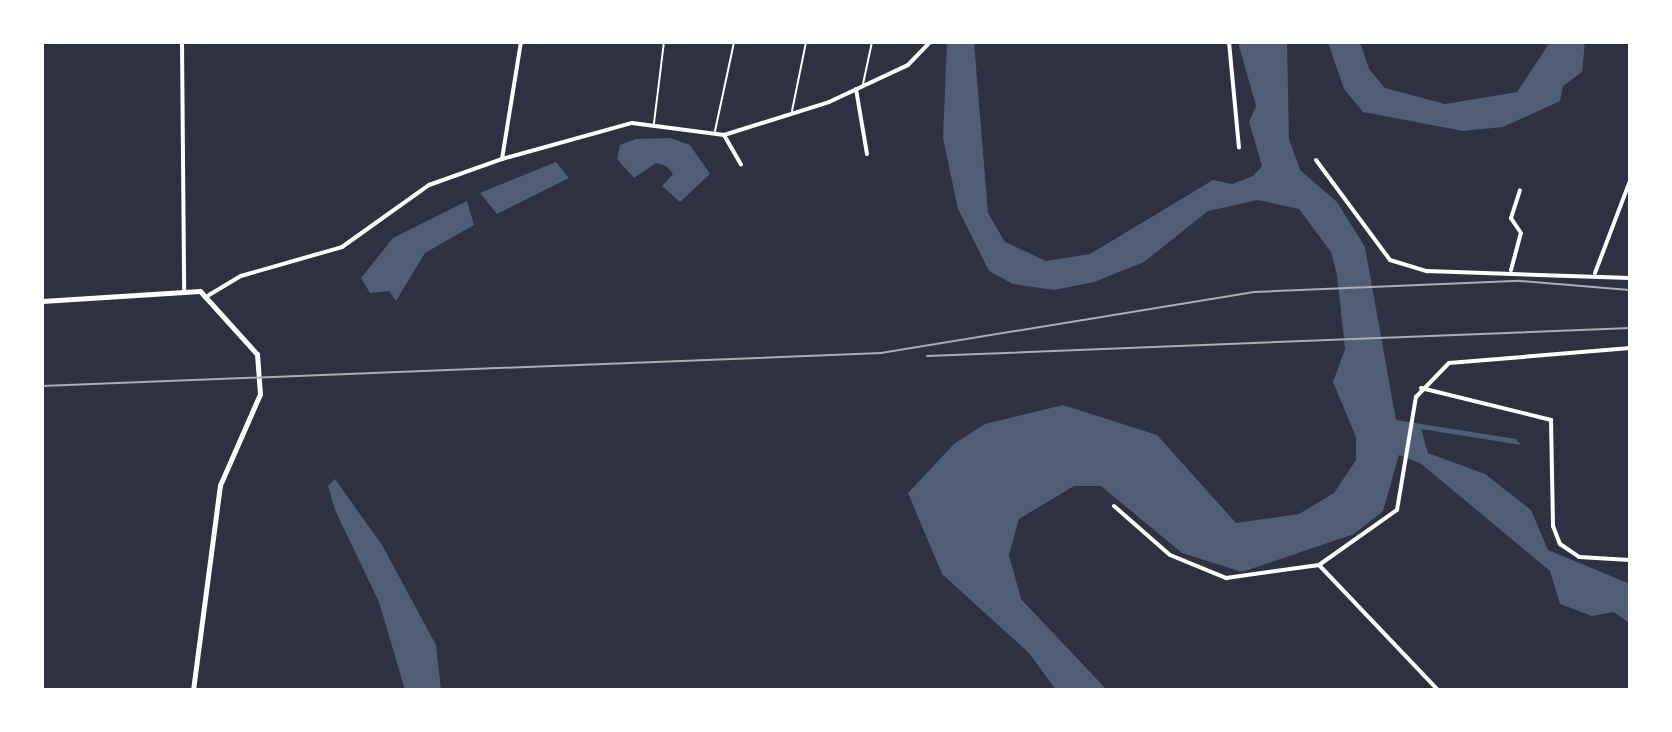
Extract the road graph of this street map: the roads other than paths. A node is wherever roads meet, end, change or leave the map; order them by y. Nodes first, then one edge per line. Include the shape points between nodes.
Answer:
1 (182, 42) edge
2 (521, 42) edge
3 (664, 42) edge
4 (734, 42) edge
5 (806, 42) edge
6 (872, 42) edge
7 (930, 42) edge
8 (1229, 42) edge
9 (863, 86) junction
10 (856, 89) junction
11 (791, 114) junction
12 (654, 123) junction
13 (715, 133) junction
14 (724, 135) junction
15 (1239, 148) dead end
16 (867, 154) dead end
17 (502, 159) junction
18 (1316, 160) dead end
19 (741, 164) dead end
20 (1630, 181) edge
21 (1520, 190) dead end
22 (1511, 270) junction
23 (1595, 273) junction
24 (1630, 278) edge
25 (184, 292) junction
26 (209, 295) junction
27 (42, 301) edge
28 (1630, 348) edge
29 (1421, 388) junction
30 (1114, 506) dead end
31 (1630, 560) edge
32 (1319, 565) junction
33 (193, 690) edge
34 (1438, 690) edge

1 - 25 street
2 - 17 street
3 - 12 lane
4 - 13 lane
5 - 11 lane
6 - 9 lane
7 - 9 street via 908,65
8 - 15 street
9 - 10 street
10 - 11 street
10 - 16 street
11 - 14 street
12 - 13 street
12 - 17 street
13 - 14 street
14 - 19 street
17 - 26 street via 429,185 342,247 241,276
18 - 22 street via 1390,260 1427,271
20 - 23 street
21 - 22 street via 1511,218 1521,233
22 - 23 street
23 - 24 street
25 - 26 street
25 - 27 street
26 - 33 street via 257,354 262,387 220,485
28 - 29 street via 1473,356 1449,363
29 - 31 street via 1553,423 1553,526 1560,544 1579,557
29 - 32 street via 1397,510
30 - 32 street via 1170,555 1226,578
32 - 34 street

